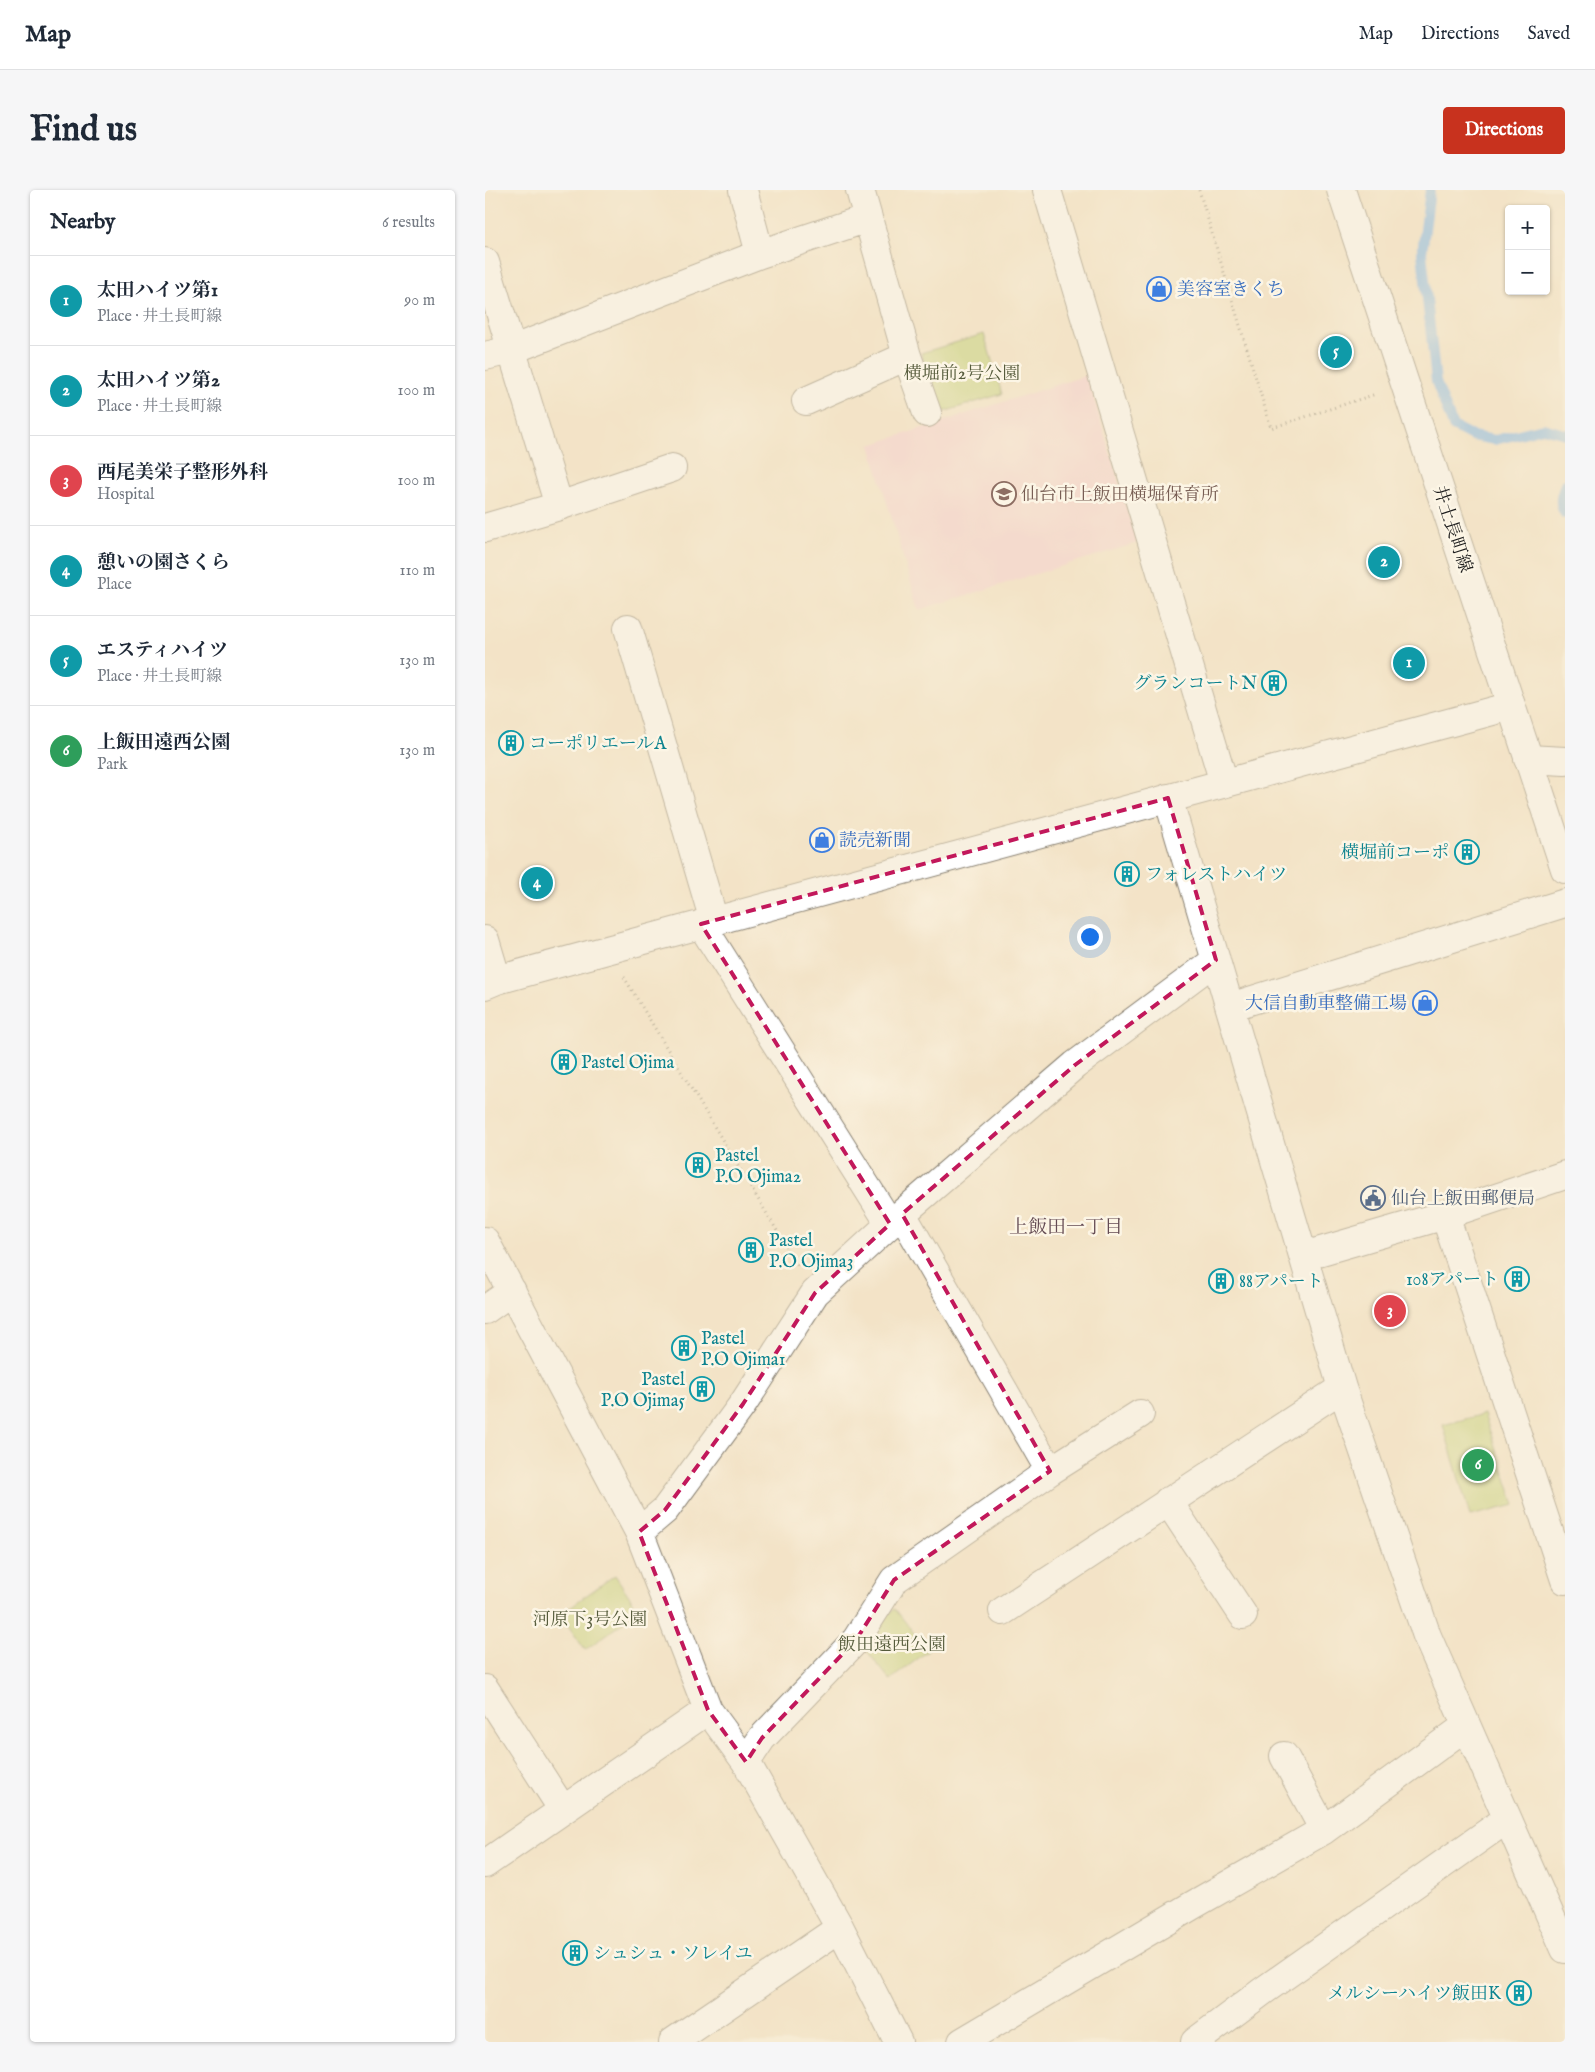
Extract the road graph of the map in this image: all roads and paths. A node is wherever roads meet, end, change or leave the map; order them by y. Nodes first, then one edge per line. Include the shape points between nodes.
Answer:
1 (743, 190) edge
2 (860, 190) edge
3 (1047, 190) edge
4 (1199, 190) edge
5 (1341, 190) edge
6 (868, 218) junction
7 (760, 254) junction
8 (485, 262) edge
9 (511, 350) junction
10 (485, 356) edge
11 (907, 356) junction
12 (1379, 394) dead end
13 (806, 401) dead end
14 (927, 414) dead end
15 (673, 468) dead end
16 (559, 506) junction
17 (485, 528) edge
18 (628, 628) dead end
19 (1511, 706) junction
20 (1528, 759) junction
21 (1565, 761) edge
22 (1224, 783) junction
23 (1168, 798) junction
24 (1565, 869) edge
25 (1565, 903) edge
26 (708, 923) junction
27 (485, 940) edge
28 (607, 950) junction
29 (1216, 960) junction
30 (491, 983) edge
31 (1230, 1008) junction
32 (1565, 1175) edge
33 (1445, 1215) junction
34 (896, 1219) junction
35 (485, 1241) edge
36 (1303, 1256) junction
37 (512, 1291) junction
38 (815, 1294) junction
39 (485, 1310) edge
40 (1342, 1388) junction
41 (1140, 1414) dead end
42 (1050, 1471) junction
43 (1168, 1501) junction
44 (639, 1532) junction
45 (1565, 1580) edge
46 (1003, 1611) dead end
47 (1243, 1615) dead end
48 (485, 1689) edge
49 (708, 1710) junction
50 (1466, 1726) junction
51 (1284, 1756) dead end
52 (746, 1762) junction
53 (563, 1810) junction
54 (1507, 1819) junction
55 (1324, 1830) junction
56 (485, 1864) edge
57 (840, 1928) junction
58 (1565, 1950) edge
59 (673, 2042) edge
60 (898, 2042) edge
61 (962, 2042) edge
62 (1195, 2042) edge

1 - 7 street
2 - 6 street
3 - 22 street
4 - 12 path via 1271,428
5 - 19 street, 井土長町線
6 - 7 street
6 - 11 street
7 - 9 street
8 - 9 street
9 - 10 street
9 - 16 street
11 - 13 street
11 - 14 street
15 - 16 street
16 - 17 street
18 - 26 street
19 - 20 street, 井土長町線
19 - 22 street
20 - 21 street
20 - 24 street, 井土長町線
22 - 23 street
23 - 26 street
23 - 29 street
25 - 31 street
26 - 28 street
26 - 34 street
27 - 30 street
28 - 30 street
28 - 38 path
29 - 31 street
29 - 34 street via 1075,1066
31 - 36 street
32 - 33 street
33 - 36 street
33 - 45 street
34 - 38 street
34 - 42 street
35 - 37 street
36 - 40 street
37 - 39 street
37 - 44 street
38 - 44 street via 743,1404 671,1503
40 - 43 street
40 - 50 street via 1427,1636
41 - 42 street
42 - 52 street via 894,1580 856,1640 762,1738
43 - 46 street
43 - 47 street
44 - 49 street
48 - 53 street
49 - 52 street
49 - 53 street
50 - 54 street
50 - 55 street
51 - 55 street
52 - 57 street
53 - 56 street
54 - 58 street
54 - 62 street
55 - 61 street
57 - 59 street
57 - 60 street

